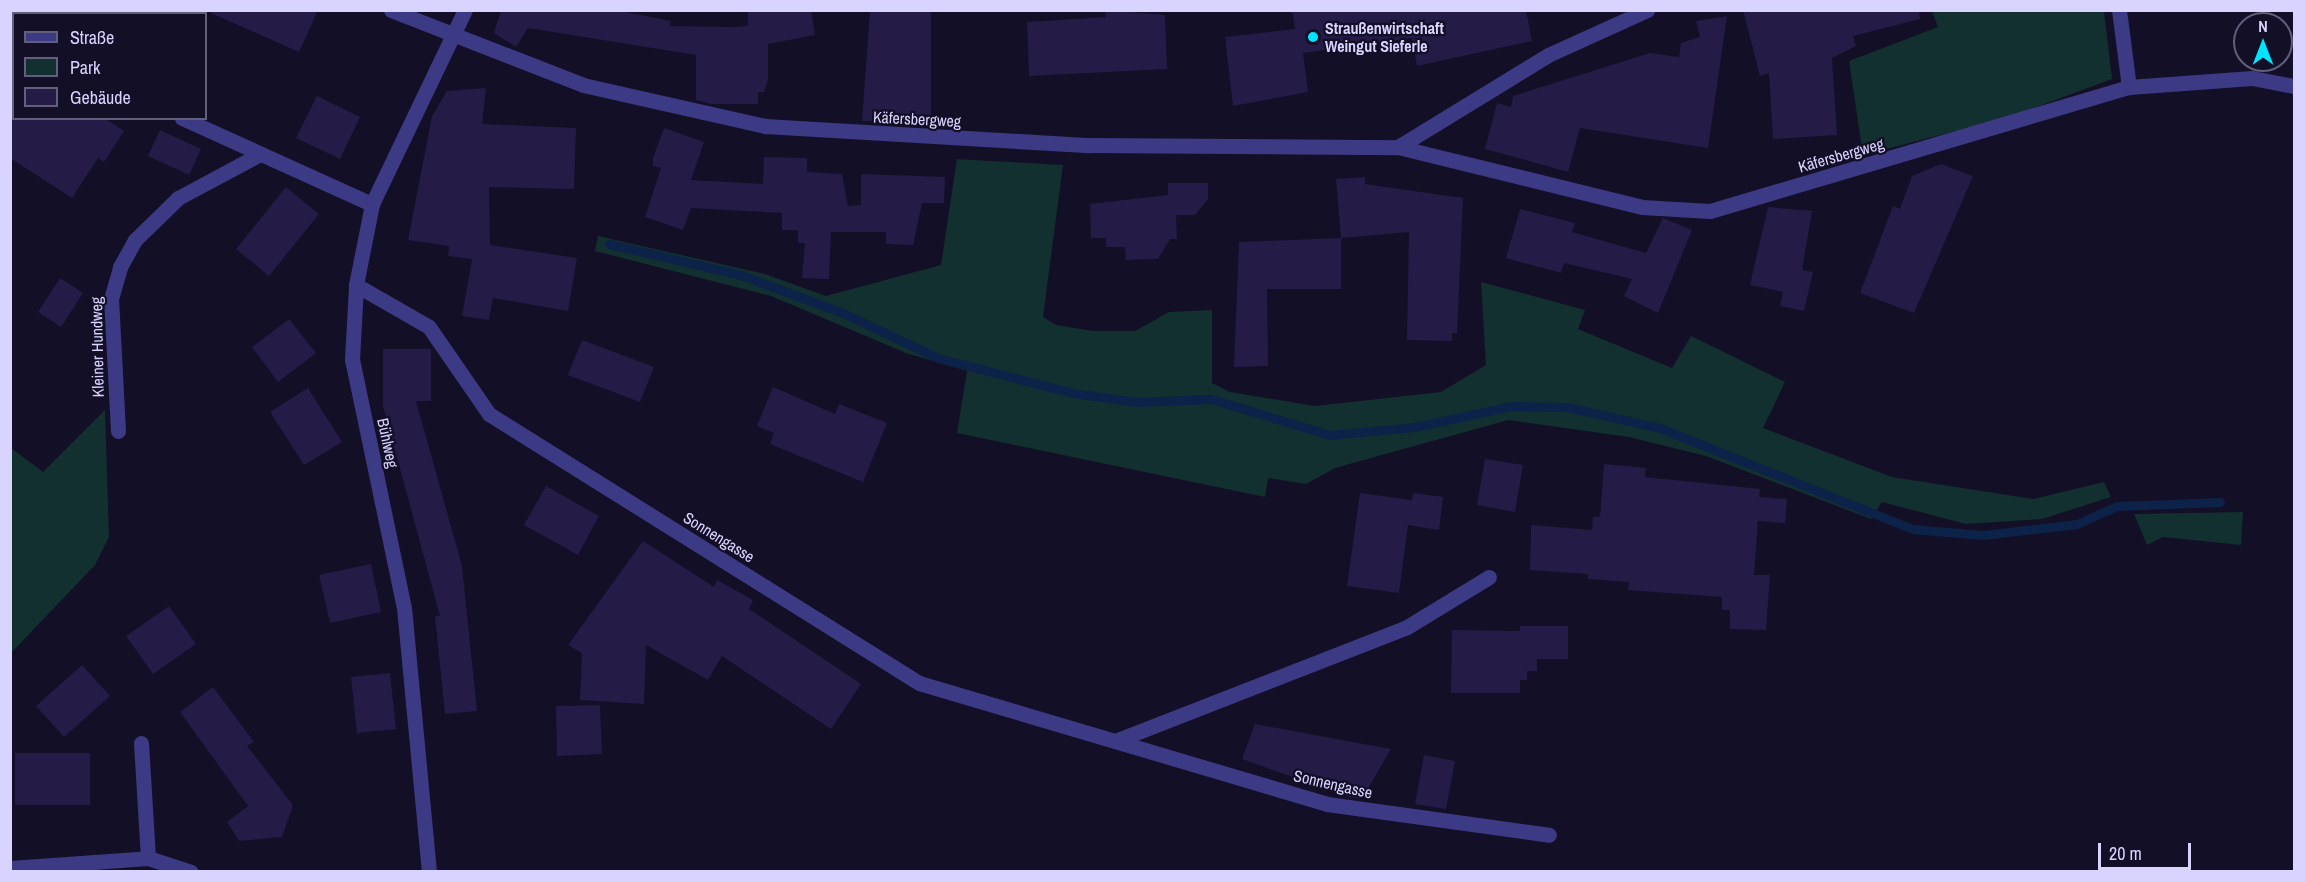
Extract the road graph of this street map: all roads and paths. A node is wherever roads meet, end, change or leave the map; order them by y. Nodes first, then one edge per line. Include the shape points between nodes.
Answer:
1 (392, 10) edge
2 (465, 10) edge
3 (1647, 10) edge
4 (2119, 10) edge
5 (448, 36) junction
6 (2295, 86) edge
7 (2129, 87) junction
8 (186, 120) edge
9 (1398, 147) junction
10 (260, 154) junction
11 (372, 204) junction
12 (356, 285) junction
13 (118, 431) dead end
14 (1489, 577) dead end
15 (1114, 741) junction
16 (141, 743) dead end
17 (1549, 835) dead end
18 (148, 858) junction
19 (10, 868) edge
20 (191, 872) edge
21 (429, 872) edge

1 - 5 street, Käfersbergweg
2 - 5 street, Bühlweg
3 - 9 street via 1548,55
4 - 7 street
5 - 9 street, Käfersbergweg via 583,85 765,126 1089,145
5 - 11 street, Bühlweg
6 - 7 street, Käfersbergweg via 2252,78
7 - 9 street, Käfersbergweg via 1710,211 1642,207
8 - 10 street
10 - 11 street
10 - 13 street, Kleiner Hundweg via 178,198 135,240 120,267 111,299
11 - 12 street, Bühlweg
12 - 15 street, Sonnengasse via 429,327 489,414 919,683
12 - 21 street, Bühlweg via 352,360 404,608
14 - 15 street via 1407,627
15 - 17 street, Sonnengasse via 1327,804
16 - 18 street
18 - 19 street
18 - 20 street

